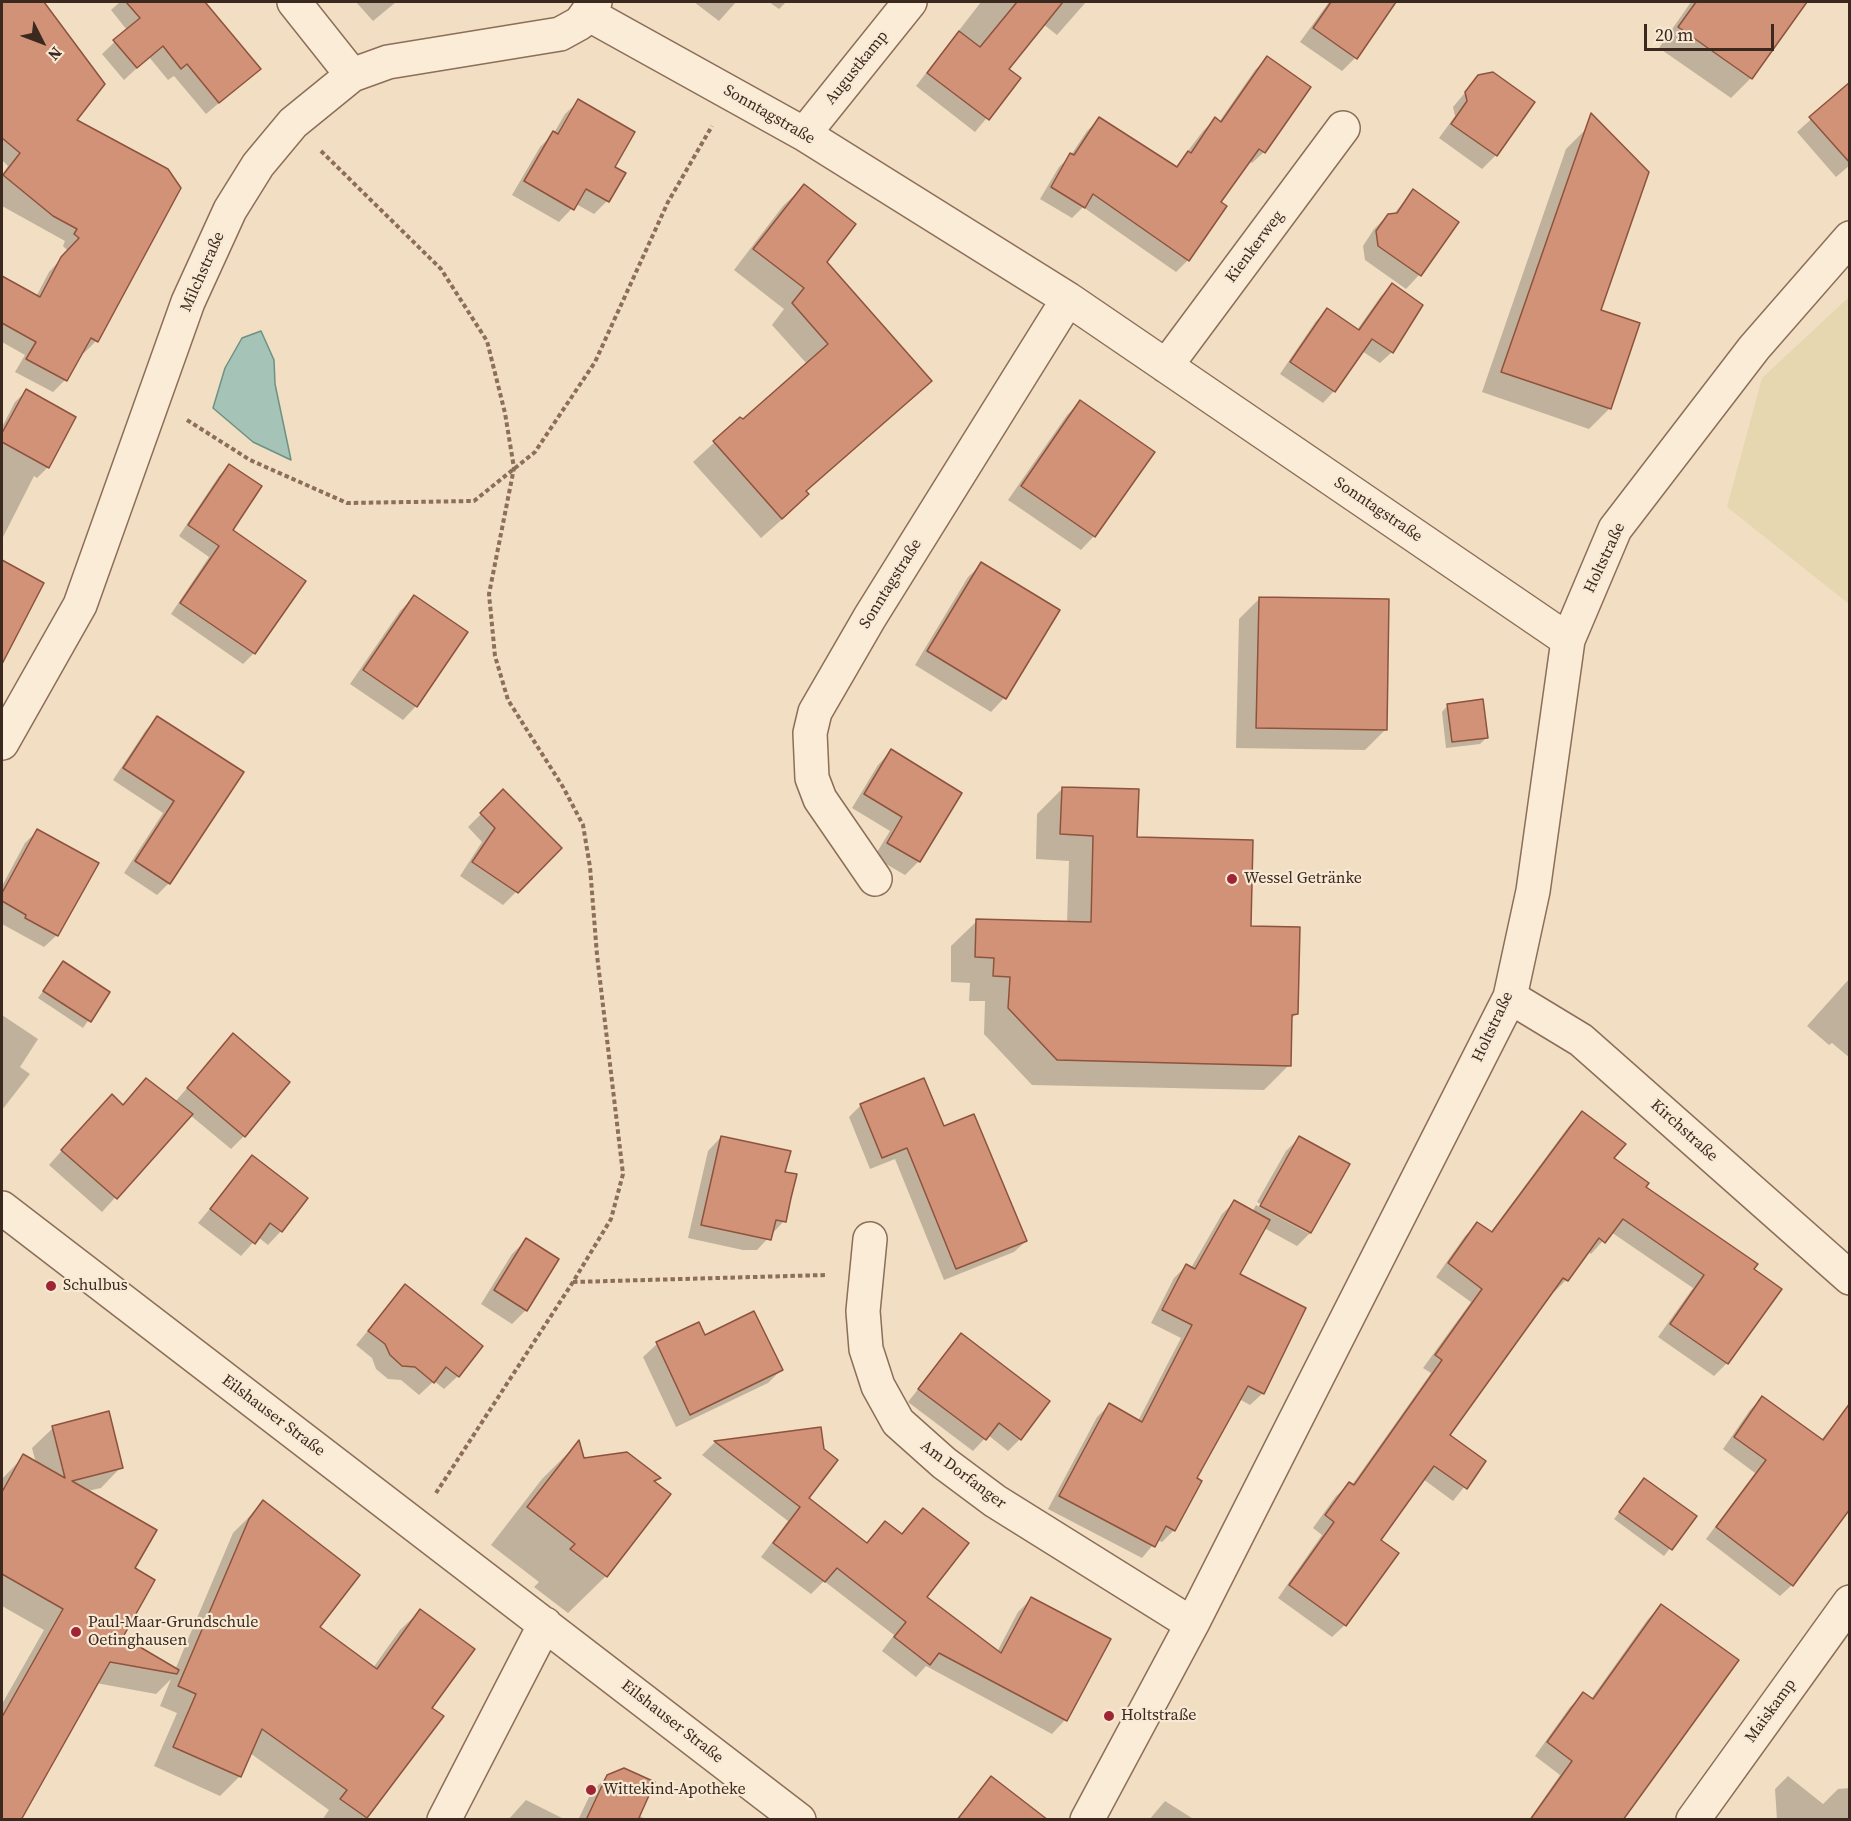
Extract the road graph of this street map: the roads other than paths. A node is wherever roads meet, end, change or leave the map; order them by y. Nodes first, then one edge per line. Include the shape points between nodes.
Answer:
1 (294, 2) edge
2 (910, 2) edge
3 (592, 8) edge
4 (352, 75) junction
5 (1343, 128) dead end
6 (804, 134) junction
7 (1850, 238) edge
8 (1068, 299) junction
9 (1166, 366) junction
10 (1568, 639) junction
11 (2, 743) edge
12 (875, 879) dead end
13 (1510, 997) junction
14 (2, 1208) edge
15 (870, 1239) dead end
16 (1850, 1278) edge
17 (1850, 1602) edge
18 (545, 1624) junction
19 (1192, 1624) junction
20 (444, 1820) edge
21 (800, 1820) edge
22 (1087, 1820) edge
23 (1693, 1820) edge

1 - 4 street
2 - 6 street, Augustkamp
3 - 4 street, Milchstraße via 571,30 560,34 388,62
3 - 6 street, Sonntagstraße
4 - 11 street, Milchstraße via 293,123 258,165 230,210 188,302 80,605
5 - 9 street, Kienkerweg
6 - 8 street, Sonntagstraße
7 - 10 street, Holtstraße via 1754,348 1615,529
8 - 9 street, Sonntagstraße
8 - 12 street, Sonntagstraße via 870,616 815,712 810,756 816,788
9 - 10 street, Sonntagstraße
10 - 13 street, Holtstraße via 1533,891
13 - 16 street, Kirchstraße via 1581,1040
13 - 19 street, Holtstraße
14 - 18 street, Eilshauser Straße
15 - 19 street, Am Dorfanger via 863,1311 866,1348 878,1386 898,1422 994,1501
17 - 23 street, Maiskamp
18 - 20 street
18 - 21 street, Eilshauser Straße
19 - 22 street, Holtstraße

